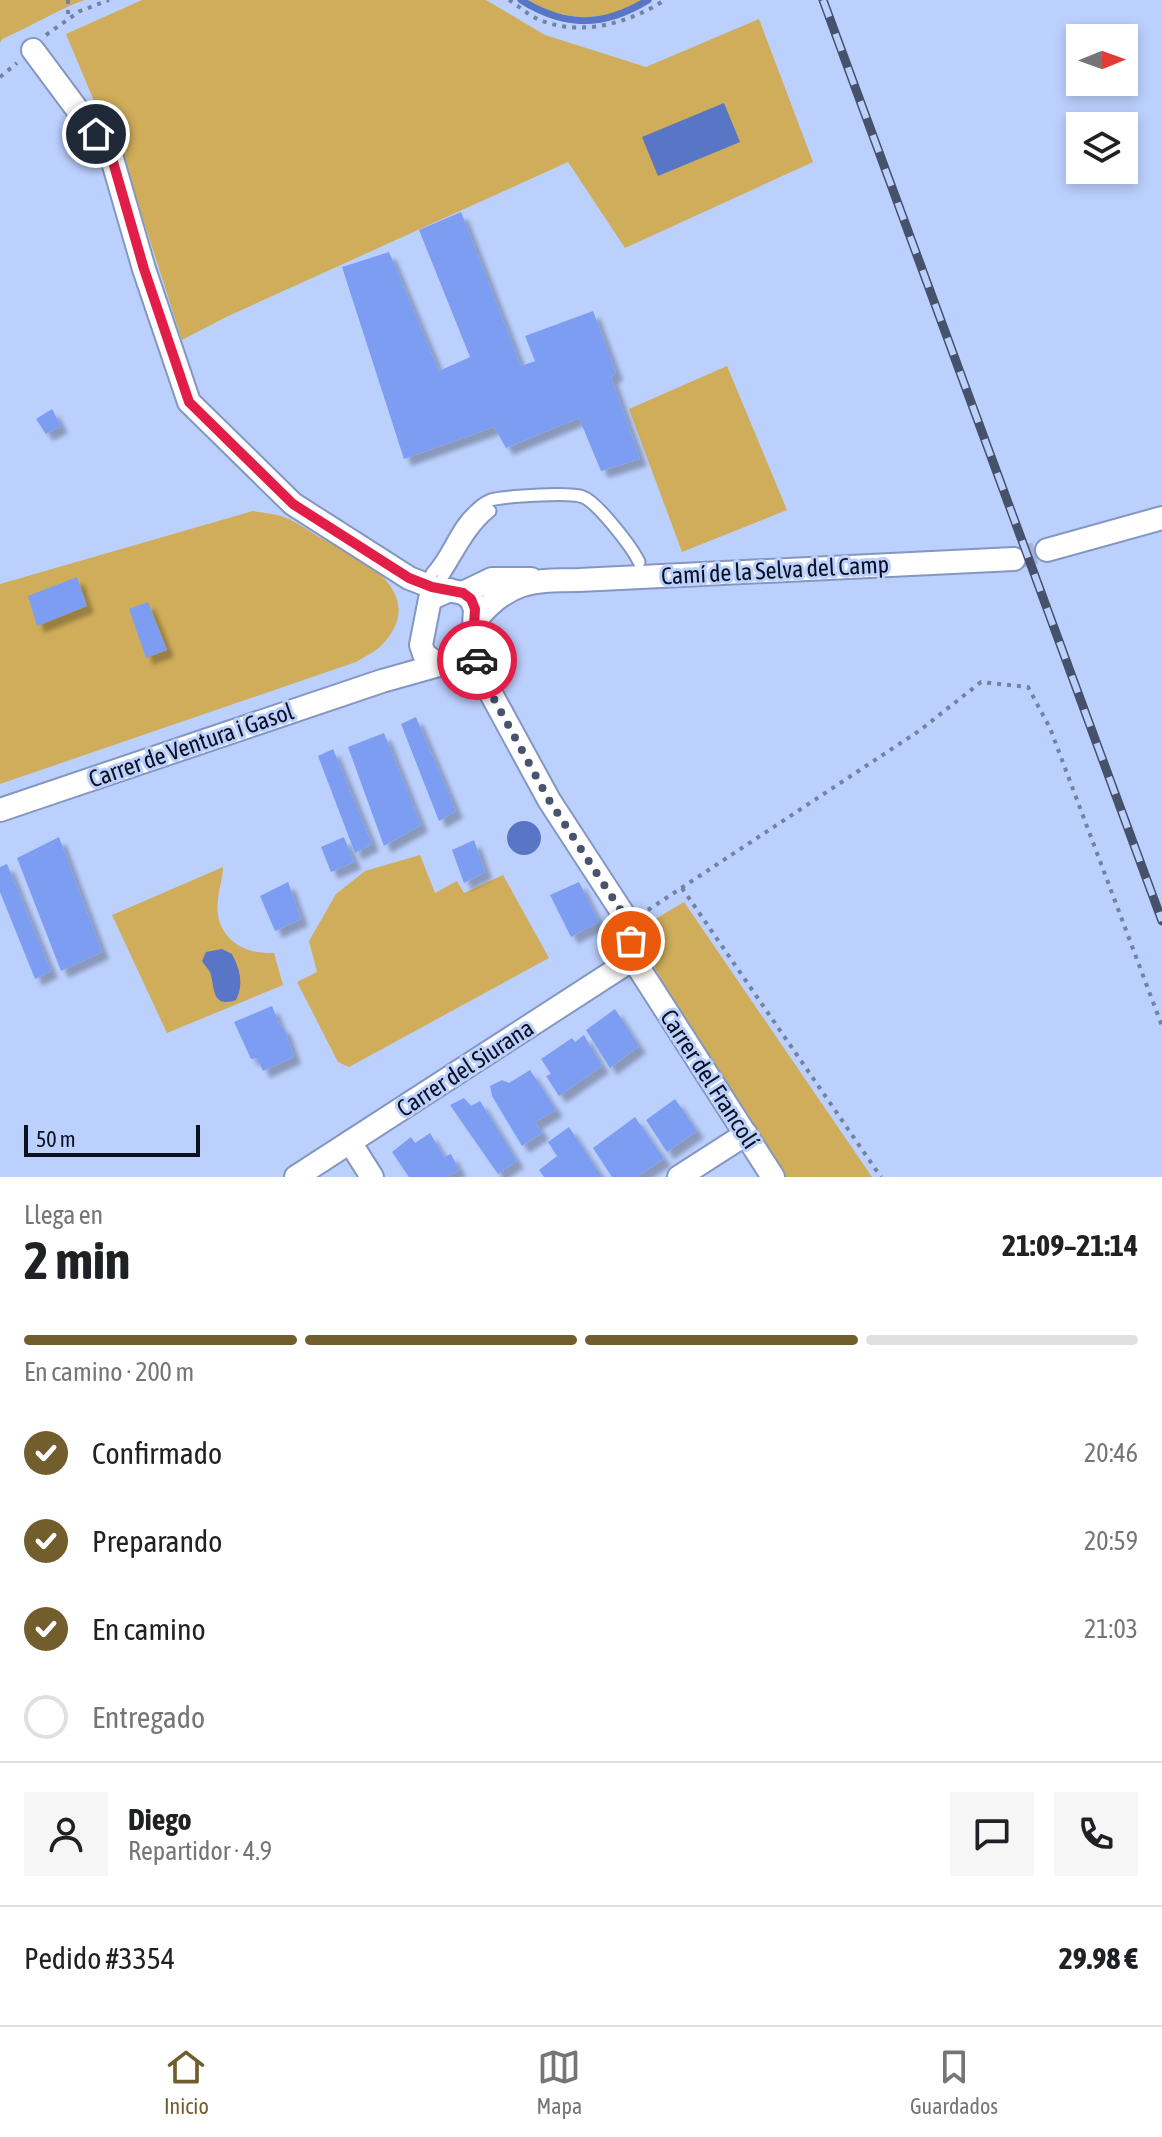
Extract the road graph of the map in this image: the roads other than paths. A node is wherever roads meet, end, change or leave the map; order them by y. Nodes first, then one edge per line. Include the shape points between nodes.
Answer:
1 (33, 50) road end
2 (490, 511) dead end
3 (1162, 518) edge
4 (471, 542) dead end
5 (1047, 550) tunnel mouth
6 (459, 553) junction
7 (1014, 559) tunnel mouth
8 (633, 570) junction
9 (535, 580) junction
10 (434, 590) junction
11 (475, 621) junction
12 (473, 644) junction
13 (421, 645) junction
14 (448, 665) junction
15 (382, 681) junction
16 (488, 688) junction
17 (0, 810) edge
18 (633, 959) junction
19 (746, 1134) junction
20 (350, 1142) junction
21 (296, 1177) edge
22 (372, 1177) edge
23 (679, 1177) edge
24 (773, 1177) edge

1 - 10 street via 111,155 189,402 293,504
2 - 6 lane via 476,523
3 - 5 street
4 - 6 lane
6 - 10 lane
7 - 8 street, Camí de la Selva del Camp
8 - 9 street, Camí de la Selva del Camp
8 - 10 lane via 633,550 584,497 492,499 475,511 445,560
9 - 10 street, Camí de la Selva del Camp via 492,579
9 - 11 street, Camí de la Selva del Camp via 489,604
10 - 11 street via 471,599
10 - 13 street
11 - 12 street
12 - 14 street via 464,660
12 - 16 street, Carrer del Francolí
13 - 14 street via 428,659
13 - 15 street, Carrer de Ventura i Gasol
14 - 15 street, Carrer de Ventura i Gasol
14 - 16 street, Carrer del Francolí via 472,674
15 - 17 street, Carrer de Ventura i Gasol
16 - 18 street, Carrer del Francolí via 549,800 629,923
18 - 19 street, Carrer del Francolí
18 - 20 street, Carrer del Siurana
19 - 23 street
19 - 24 street, Carrer del Francolí
20 - 21 street, Carrer del Siurana
20 - 22 street

